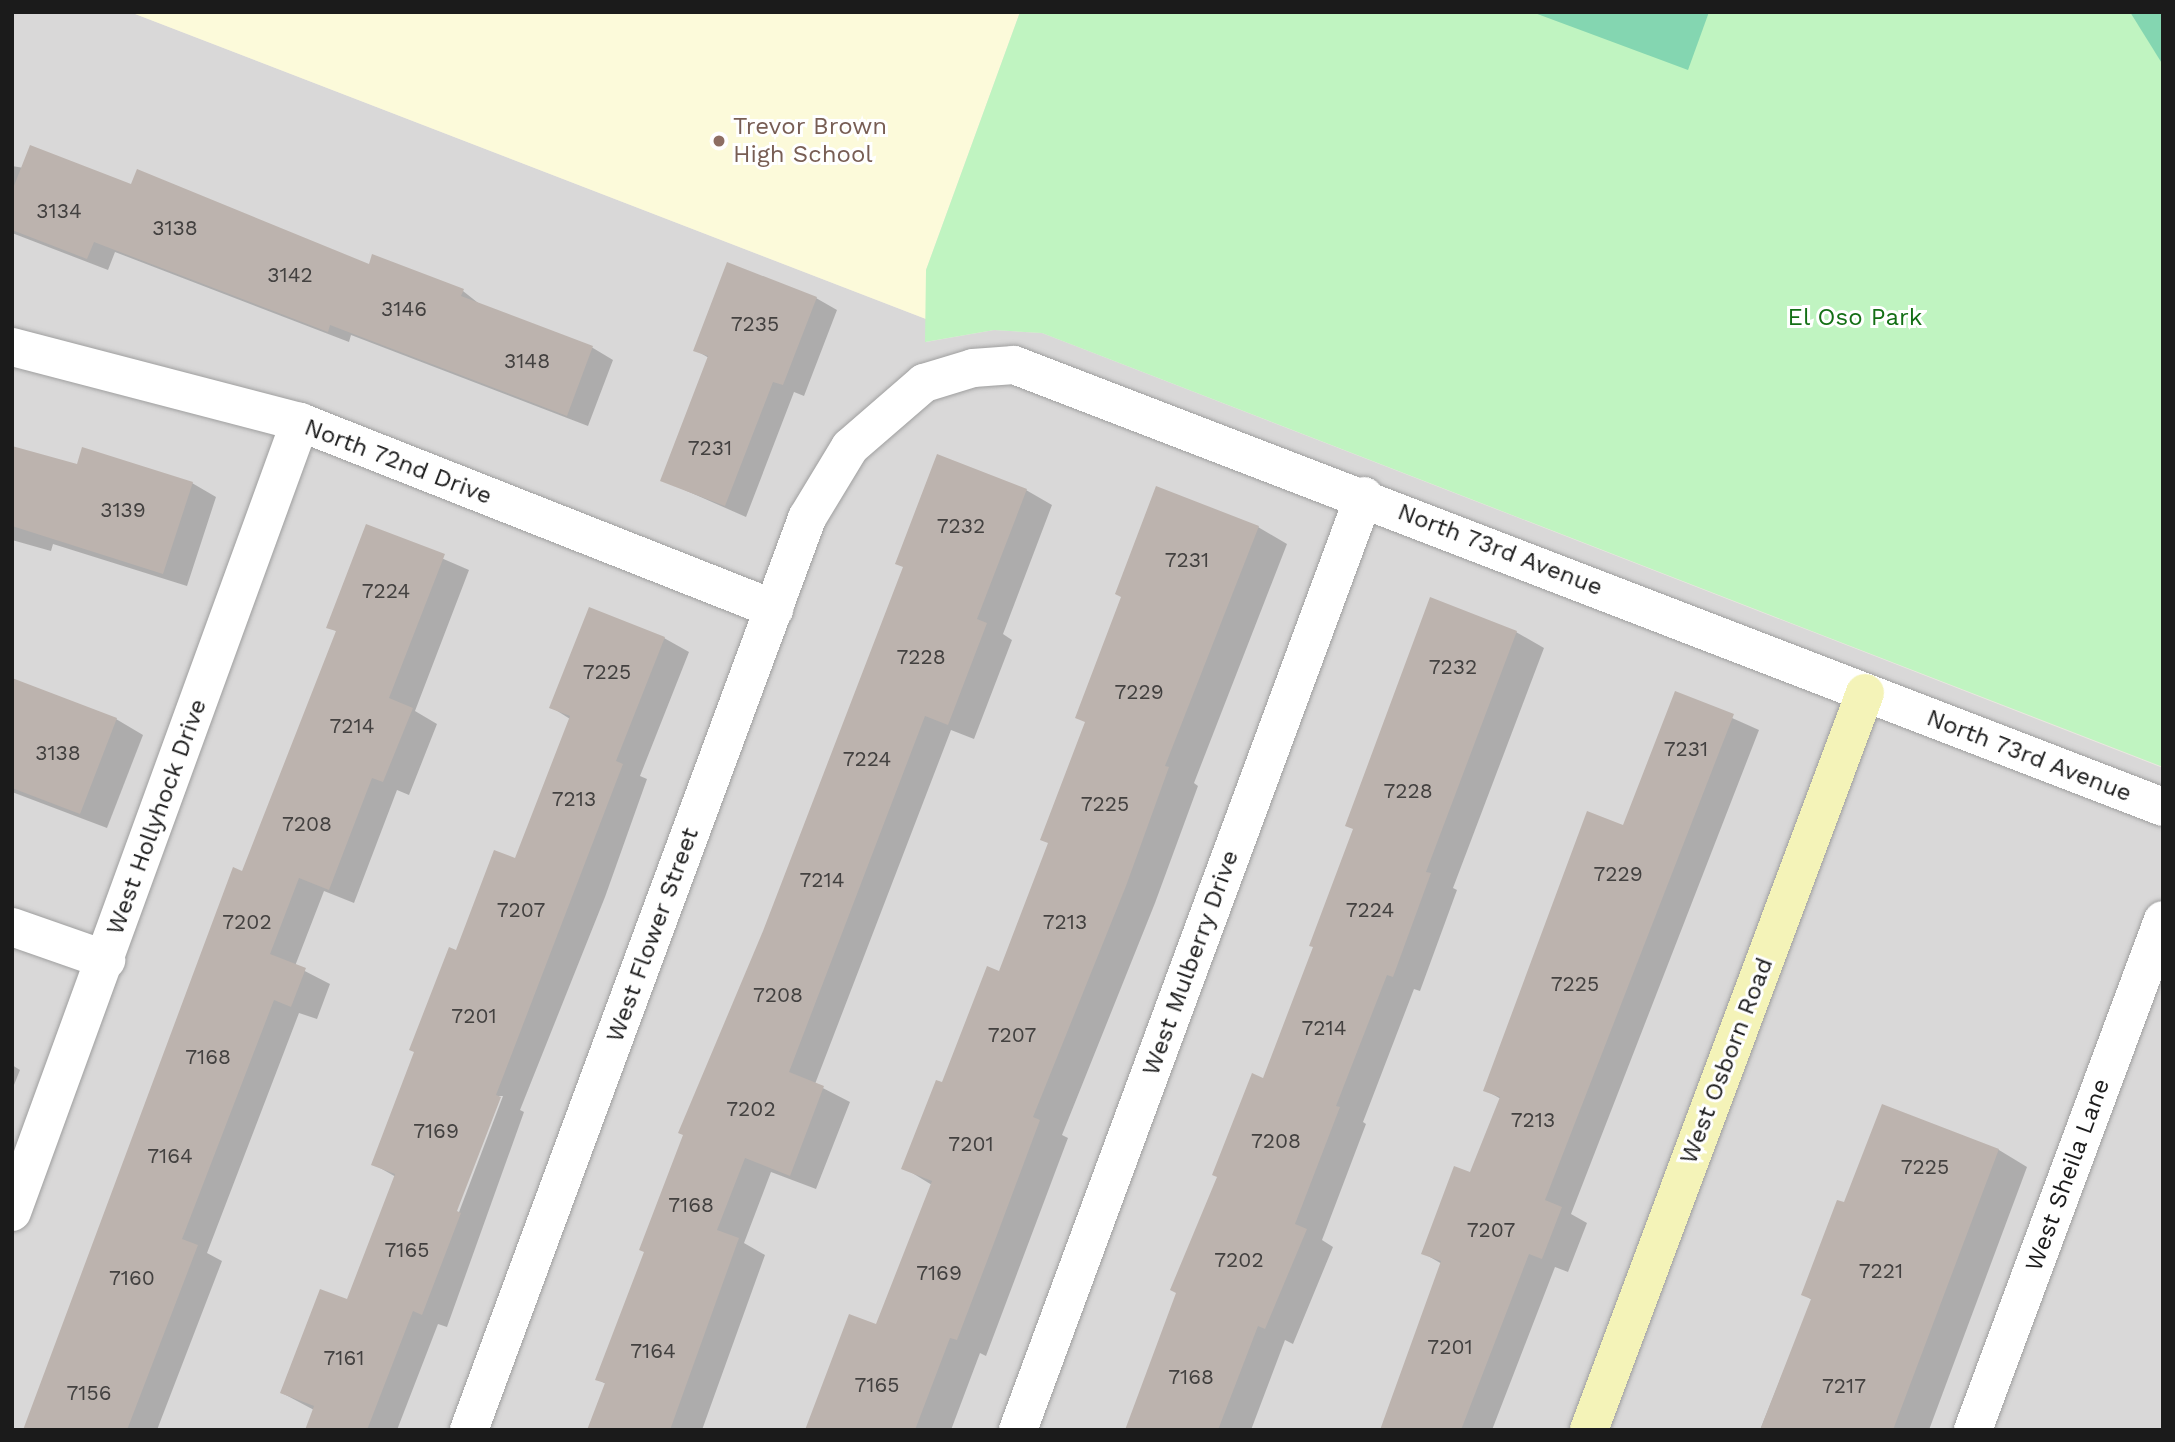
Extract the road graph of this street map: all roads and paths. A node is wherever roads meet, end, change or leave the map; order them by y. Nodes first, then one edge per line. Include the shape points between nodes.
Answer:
1 (12, 347) edge
2 (300, 422) junction
3 (850, 447) joint
4 (1364, 496) junction
5 (774, 609) junction
6 (1865, 693) junction
7 (2163, 807) edge
8 (2163, 920) edge
9 (12, 927) edge
10 (106, 960) junction
11 (12, 1212) edge
12 (469, 1430) edge
13 (1018, 1430) edge
14 (1589, 1430) edge
15 (1973, 1430) edge

1 - 2 street, North 72nd Drive
2 - 5 street, North 72nd Drive
2 - 10 street, West Hollyhock Drive
3 - 4 street, North 73rd Avenue via 924,383 973,368 1013,365
3 - 5 street, West Flower Street via 807,518
4 - 6 street, North 73rd Avenue
4 - 13 street, West Mulberry Drive
5 - 12 street, West Flower Street
6 - 7 street, North 73rd Avenue
6 - 14 street, West Osborn Road
8 - 15 street, West Sheila Lane
9 - 10 street
10 - 11 street, West Hollyhock Drive

